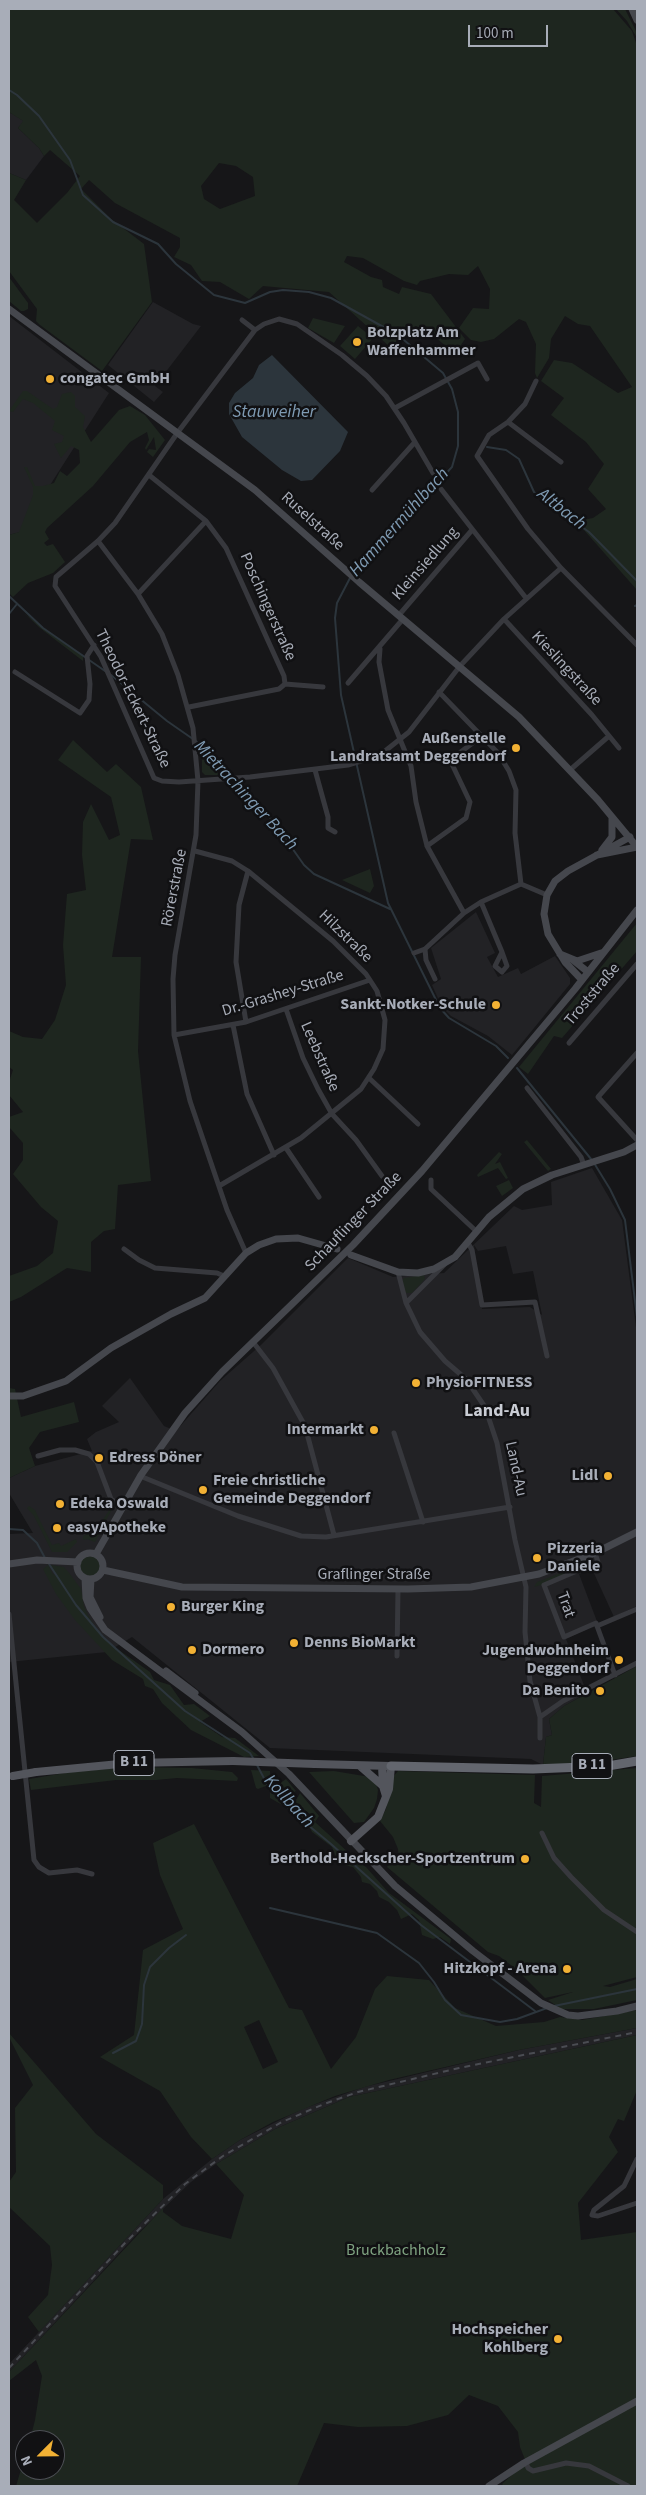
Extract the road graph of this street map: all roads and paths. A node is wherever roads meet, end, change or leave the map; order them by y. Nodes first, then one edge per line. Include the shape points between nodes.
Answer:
1 (632, 9) edge
2 (637, 20) edge
3 (9, 309) edge
4 (242, 320) dead end
5 (255, 330) junction
6 (488, 380) dead end
7 (536, 381) dead end
8 (394, 408) junction
9 (508, 422) junction
10 (178, 432) junction
11 (416, 442) junction
12 (561, 462) dead end
13 (433, 473) dead end
14 (149, 475) junction
15 (441, 489) dead end
16 (372, 490) dead end
17 (206, 521) junction
18 (472, 530) junction
19 (98, 541) junction
20 (561, 568) junction
21 (138, 594) junction
22 (526, 598) junction
23 (401, 617) junction
24 (504, 619) junction
25 (94, 645) junction
26 (637, 645) edge
27 (380, 649) junction
28 (370, 659) junction
29 (379, 662) junction
30 (460, 666) junction
31 (15, 672) dead end
32 (285, 684) junction
33 (348, 684) dead end
34 (323, 687) dead end
35 (439, 692) junction
36 (189, 707) junction
37 (482, 736) junction
38 (609, 736) junction
39 (402, 740) junction
40 (619, 748) dead end
41 (315, 770) junction
42 (570, 770) junction
43 (198, 781) junction
44 (612, 816) junction
45 (335, 832) dead end
46 (630, 838) junction
47 (427, 846) junction
48 (637, 847) edge
49 (195, 851) junction
50 (597, 855) junction
51 (248, 871) junction
52 (521, 884) junction
53 (547, 895) junction
54 (481, 902) junction
55 (637, 910) edge
56 (464, 914) junction
57 (424, 949) junction
58 (502, 952) dead end
59 (604, 952) junction
60 (414, 953) dead end
61 (560, 954) junction
62 (571, 959) junction
63 (637, 963) edge
64 (588, 972) junction
65 (434, 979) dead end
66 (370, 980) junction
67 (582, 980) junction
68 (286, 1009) junction
69 (246, 1022) junction
70 (233, 1025) junction
71 (174, 1035) junction
72 (569, 1043) dead end
73 (637, 1053) edge
74 (369, 1078) junction
75 (526, 1088) dead end
76 (332, 1114) junction
77 (418, 1124) dead end
78 (637, 1140) edge
79 (637, 1145) edge
80 (286, 1148) junction
81 (274, 1155) junction
82 (589, 1163) junction
83 (382, 1176) dead end
84 (431, 1180) dead end
85 (219, 1186) junction
86 (320, 1197) dead end
87 (476, 1231) junction
88 (468, 1242) junction
89 (124, 1249) dead end
90 (337, 1249) dead end
91 (246, 1253) junction
92 (351, 1255) dead end
93 (446, 1264) junction
94 (398, 1272) junction
95 (224, 1276) junction
96 (406, 1302) junction
97 (253, 1342) junction
98 (547, 1356) dead end
99 (9, 1396) edge
100 (394, 1433) dead end
101 (38, 1456) dead end
102 (140, 1476) junction
103 (122, 1507) junction
104 (510, 1507) junction
105 (423, 1522) junction
106 (637, 1532) edge
107 (334, 1535) junction
108 (596, 1553) junction
109 (96, 1554) junction
110 (78, 1562) junction
111 (9, 1564) edge
112 (103, 1570) junction
113 (88, 1578) junction
114 (524, 1578) junction
115 (398, 1589) junction
116 (637, 1609) edge
117 (9, 1614) edge
118 (596, 1623) dead end
119 (396, 1656) dead end
120 (637, 1663) edge
121 (615, 1675) junction
122 (540, 1717) junction
123 (540, 1738) dead end
124 (637, 1761) edge
125 (360, 1766) junction
126 (387, 1766) junction
127 (11, 1777) edge
128 (382, 1786) junction
129 (386, 1796) junction
130 (542, 1833) dead end
131 (352, 1841) junction
132 (92, 1874) dead end
133 (637, 1932) edge
134 (637, 2006) edge
135 (637, 2159) edge
136 (637, 2203) edge
137 (637, 2401) edge
138 (526, 2462) junction
139 (489, 2486) edge
140 (628, 2486) edge

1 - 2 main road
3 - 10 main road, Ruselstraße
4 - 5 street
5 - 8 street via 279,319 297,324 367,376
5 - 10 street, Theodor-Eckert-Straße
6 - 8 street via 478,363
7 - 9 street via 525,404
8 - 11 street
9 - 12 street
9 - 20 street via 489,435 477,456 528,529
10 - 14 street, Theodor-Eckert-Straße
10 - 23 main road, Ruselstraße via 256,490
11 - 13 street
11 - 16 street
14 - 17 street, Poschingerstraße
14 - 19 street, Theodor-Eckert-Straße via 131,503
15 - 18 street, Kleinsiedlung
17 - 21 street
17 - 32 street, Poschingerstraße via 233,560
18 - 22 street, Kleinsiedlung
18 - 23 street, Kleinsiedlung
19 - 21 street, Rörerstraße
19 - 25 street, Theodor-Eckert-Straße via 56,578 55,586
20 - 22 street
20 - 26 street
21 - 36 street, Rörerstraße via 165,641
22 - 24 street
23 - 27 street, Kleinsiedlung
23 - 30 main road, Ruselstraße
24 - 30 street
24 - 38 street, Kieslingstraße
25 - 31 street via 87,656 89,700 80,713
25 - 43 street, Theodor-Eckert-Straße via 154,778
27 - 28 street, Kleinsiedlung
27 - 29 street
28 - 29 street
28 - 33 street, Kleinsiedlung
29 - 39 street via 388,710
30 - 35 street
30 - 42 main road, Ruselstraße via 519,717
32 - 34 street
32 - 36 street, Poschingerstraße
35 - 37 street
35 - 39 street
36 - 43 street, Rörerstraße
37 - 47 street via 450,760 470,802 466,818
37 - 52 street via 498,753 516,790 515,839
38 - 40 street, Kieslingstraße
38 - 42 street
39 - 41 street via 380,755 360,763
39 - 47 street via 411,766
41 - 43 street
41 - 45 street via 328,828
42 - 44 main road, Ruselstraße
43 - 49 street, Rörerstraße
44 - 46 main road, Ruselstraße
44 - 50 main road via 612,837
46 - 48 main road, Ruselstraße
46 - 50 main road
47 - 56 street
48 - 50 main road
49 - 51 street, Hilzstraße via 232,861
49 - 71 street, Rörerstraße via 175,954
50 - 53 main road via 555,881
51 - 66 street, Hilzstraße via 333,941
51 - 69 street via 239,905 236,962
52 - 53 street
52 - 54 street
53 - 61 main road via 545,925
54 - 56 street
54 - 58 street
55 - 59 main road, Schauflinger Straße
56 - 57 street
57 - 60 street
57 - 65 street
59 - 62 main road via 582,961
59 - 64 main road, Schauflinger Straße
61 - 62 main road
61 - 67 main road
62 - 64 main road
63 - 72 street, Troststraße
64 - 67 main road, Schauflinger Straße
66 - 68 street, Dr.-Grashey-Straße
66 - 74 street, Hilzstraße via 382,1006 386,1035
67 - 97 main road, Schauflinger Straße via 422,1171 348,1251
68 - 69 street, Dr.-Grashey-Straße
68 - 76 street, Leebstraße via 303,1058
69 - 70 street, Dr.-Grashey-Straße
70 - 71 street, Dr.-Grashey-Straße
70 - 81 street via 247,1094
71 - 85 street, Rörerstraße via 182,1076
73 - 78 street via 598,1097
74 - 76 street, Hilzstraße via 361,1090
74 - 77 street
75 - 82 street via 580,1157
76 - 80 street, Hilzstraße
76 - 83 street
79 - 82 main road
80 - 81 street, Hilzstraße
80 - 86 street
81 - 85 street, Hilzstraße
82 - 87 main road via 523,1189 505,1201
84 - 87 street via 431,1189
85 - 91 street, Rörerstraße
87 - 88 main road
88 - 93 main road
88 - 98 street via 482,1305 535,1302
89 - 95 street via 155,1268
90 - 91 main road via 289,1237 260,1245
91 - 95 main road
92 - 94 main road
93 - 94 main road via 418,1273
93 - 96 street
94 - 96 street, Land-Au
95 - 99 main road via 205,1298 111,1348 66,1381 23,1396
96 - 104 street, Land-Au via 420,1332 466,1379 485,1407 498,1443
97 - 102 main road, Schauflinger Straße via 186,1413
97 - 107 street via 273,1368 305,1426
100 - 105 street
101 - 103 street via 60,1450 89,1454 97,1462 111,1499
102 - 103 main road, Schauflinger Straße
102 - 107 street via 282,1532 300,1536
103 - 109 main road, Schauflinger Straße
104 - 105 street
104 - 114 street, Land-Au
105 - 107 street
106 - 108 main road, Graflinger Straße
108 - 114 main road, Graflinger Straße
108 - 118 street, Trat via 598,1562 544,1585 564,1637
109 - 110 main road via 88,1553
109 - 112 main road via 102,1561
110 - 111 main road via 51,1559
110 - 113 main road via 79,1571
112 - 113 main road via 98,1577
112 - 115 main road, Graflinger Straße via 182,1587
113 - 131 main road via 86,1598 105,1630 242,1732 290,1774
114 - 115 main road, Graflinger Straße via 471,1587
114 - 122 street via 530,1681
115 - 119 street
116 - 121 street, Trat via 597,1626
117 - 132 street via 34,1860 49,1873 77,1870
120 - 121 street
121 - 122 street via 562,1701
122 - 123 street
124 - 126 highway, B 11 via 608,1766 533,1769
125 - 126 main road, B 11
125 - 127 main road, B 11, bridge via 233,1761 130,1763
125 - 128 main road
126 - 128 main road
126 - 129 main road
128 - 129 main road
129 - 131 main road via 378,1817
130 - 133 street via 554,1858 571,1878 604,1910
131 - 134 main road via 395,1886 433,1919 551,2009 578,2016
135 - 136 street via 624,2186 592,2215 598,2216
137 - 138 main road
138 - 139 main road
138 - 140 street via 533,2471 566,2463 589,2466

